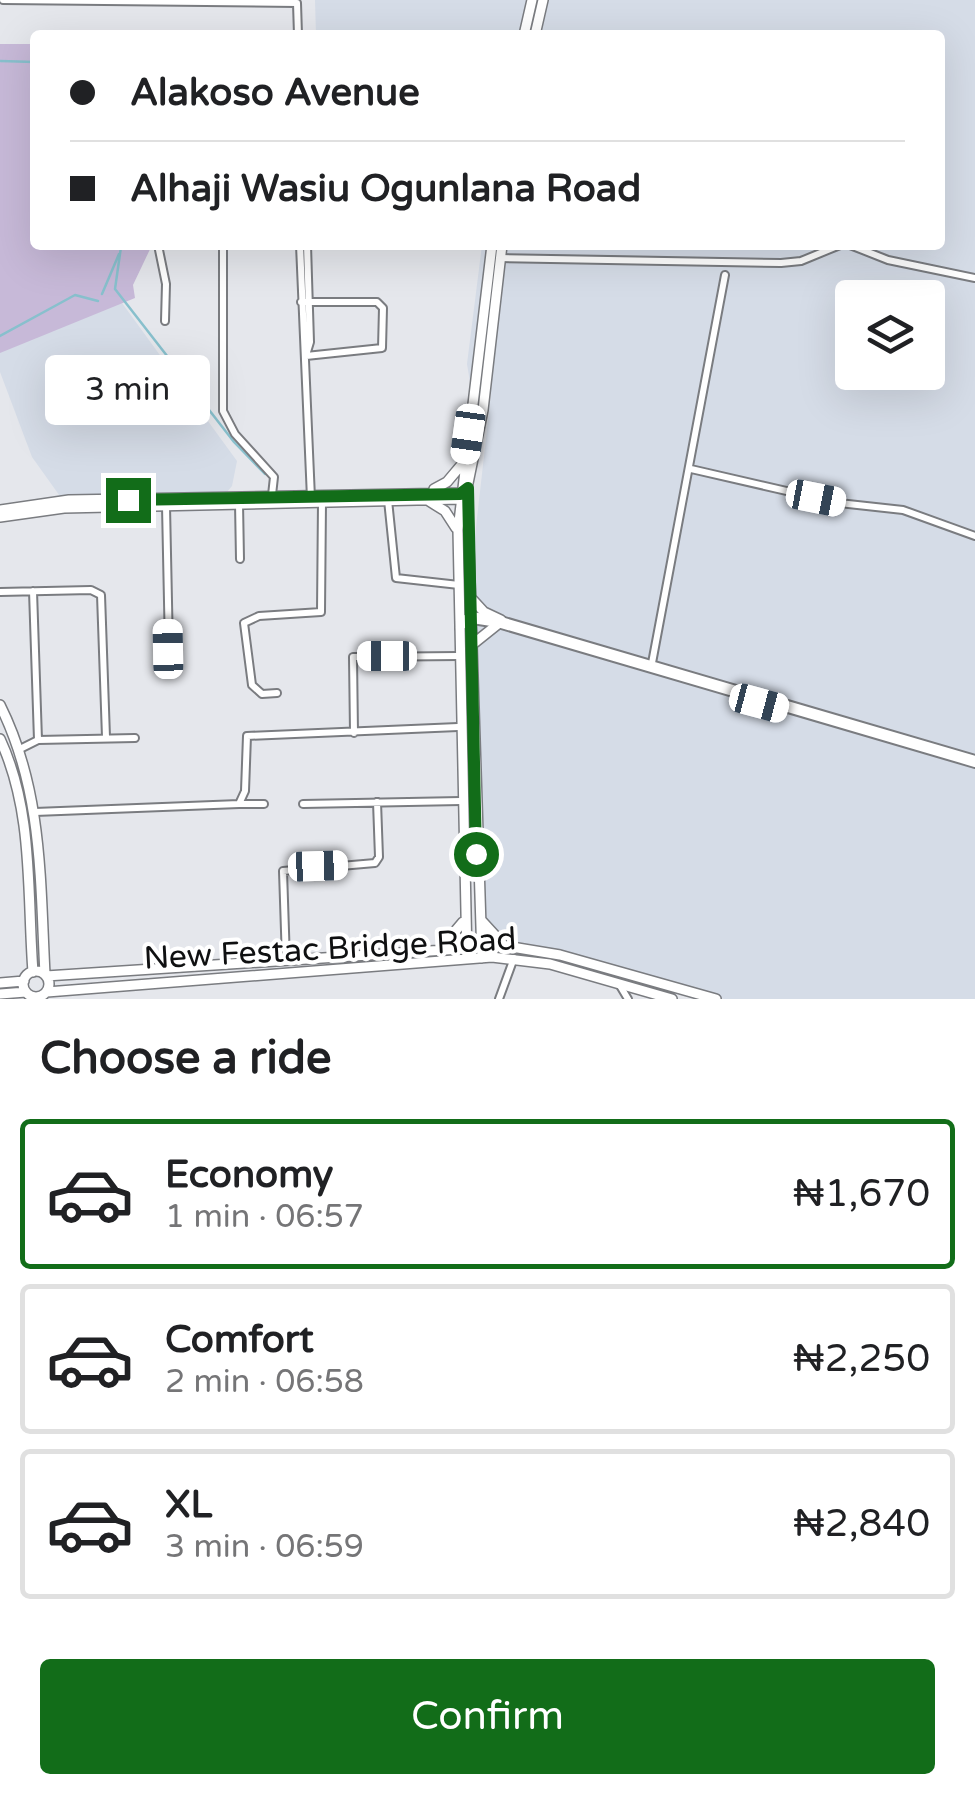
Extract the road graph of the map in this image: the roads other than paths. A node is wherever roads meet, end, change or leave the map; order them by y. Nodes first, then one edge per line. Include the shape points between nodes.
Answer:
1 (3, 0) edge
2 (532, 0) edge
3 (544, 0) edge
4 (201, 1) edge
5 (124, 2) edge
6 (298, 30) edge
7 (525, 30) edge
8 (536, 30) edge
9 (159, 250) edge
10 (223, 250) edge
11 (303, 250) edge
12 (491, 250) edge
13 (501, 250) edge
14 (828, 250) edge
15 (863, 250) edge
16 (500, 258) junction
17 (725, 275) dead end
18 (975, 278) edge
19 (305, 302) junction
20 (165, 320) dead end
21 (306, 356) junction
22 (464, 461) junction
23 (691, 469) junction
24 (464, 494) junction
25 (423, 495) junction
26 (272, 496) junction
27 (311, 498) junction
28 (388, 499) junction
29 (239, 500) junction
30 (322, 502) junction
31 (166, 506) junction
32 (0, 513) edge
33 (458, 530) junction
34 (975, 536) edge
35 (240, 560) dead end
36 (464, 583) junction
37 (33, 591) junction
38 (0, 592) edge
39 (472, 617) junction
40 (499, 622) junction
41 (459, 625) junction
42 (471, 647) junction
43 (168, 649) dead end
44 (459, 656) junction
45 (652, 663) junction
46 (276, 694) dead end
47 (0, 705) edge
48 (458, 727) junction
49 (354, 733) junction
50 (0, 738) edge
51 (106, 738) junction
52 (135, 738) dead end
53 (38, 740) junction
54 (20, 748) junction
55 (975, 762) edge
56 (461, 801) junction
57 (377, 802) junction
58 (239, 804) junction
59 (264, 804) dead end
60 (303, 804) dead end
61 (35, 812) junction
62 (478, 914) junction
63 (464, 920) junction
64 (481, 945) junction
65 (466, 946) junction
66 (506, 946) junction
67 (439, 950) junction
68 (482, 958) junction
69 (514, 958) junction
70 (467, 959) junction
71 (286, 961) junction
72 (315, 964) junction
73 (33, 972) junction
74 (46, 975) junction
75 (0, 983) edge
76 (618, 983) junction
77 (0, 994) edge
78 (34, 994) edge
79 (656, 997) edge
80 (499, 999) edge
81 (628, 999) edge
82 (672, 999) edge
83 (716, 999) edge

1 - 5 street
2 - 7 street
3 - 8 street
4 - 5 street
4 - 6 street via 297,3
9 - 20 street
10 - 26 street via 223,411 274,478
11 - 19 street
12 - 22 street
13 - 16 street
14 - 16 street via 781,263
15 - 18 street
16 - 24 street via 483,410
17 - 23 street
19 - 21 street
19 - 21 street via 382,304 386,338 378,350
21 - 27 street
22 - 24 street
22 - 25 street via 447,482
23 - 34 street via 839,503 904,510
23 - 45 street
24 - 25 street
24 - 33 street
24 - 36 street
25 - 27 street
25 - 28 street
25 - 33 street
26 - 27 street
26 - 29 street
27 - 29 street
27 - 30 street
28 - 30 street
28 - 36 street via 396,578
29 - 31 street
29 - 32 street via 62,500
29 - 35 street
30 - 46 street via 322,612 244,622 254,691
31 - 32 street
31 - 43 street
33 - 36 street
36 - 39 street
36 - 40 street via 473,602
36 - 41 street
37 - 38 street
37 - 51 street via 91,590 103,598
37 - 53 street
39 - 40 street
39 - 41 street
39 - 42 street
40 - 42 street
40 - 45 street
40 - 55 street
41 - 44 street
42 - 62 street
44 - 48 street
44 - 49 street via 353,657
45 - 55 street
47 - 54 street
48 - 49 street
48 - 56 street
49 - 58 street via 247,736
50 - 73 street via 22,806
51 - 52 street
51 - 53 street
53 - 54 street
54 - 61 street
56 - 57 street
56 - 63 street
57 - 60 street
57 - 71 street via 375,863 283,871
58 - 59 street
58 - 61 street
61 - 74 street
62 - 64 street
62 - 66 street
63 - 65 street
63 - 67 street
64 - 65 street
64 - 66 street
64 - 68 street
65 - 67 street
65 - 70 street
66 - 83 street
67 - 72 street
68 - 69 street, New Festac Bridge Road
68 - 70 street, New Festac Bridge Road
69 - 76 street, New Festac Bridge Road
69 - 80 street
70 - 72 street, New Festac Bridge Road
71 - 72 street
71 - 74 street
72 - 78 street, New Festac Bridge Road
73 - 74 street
73 - 78 street
74 - 78 street
75 - 78 street, New Festac Bridge Road
76 - 79 street, New Festac Bridge Road
76 - 81 street
77 - 78 street, New Festac Bridge Road
79 - 82 street, New Festac Bridge Road

